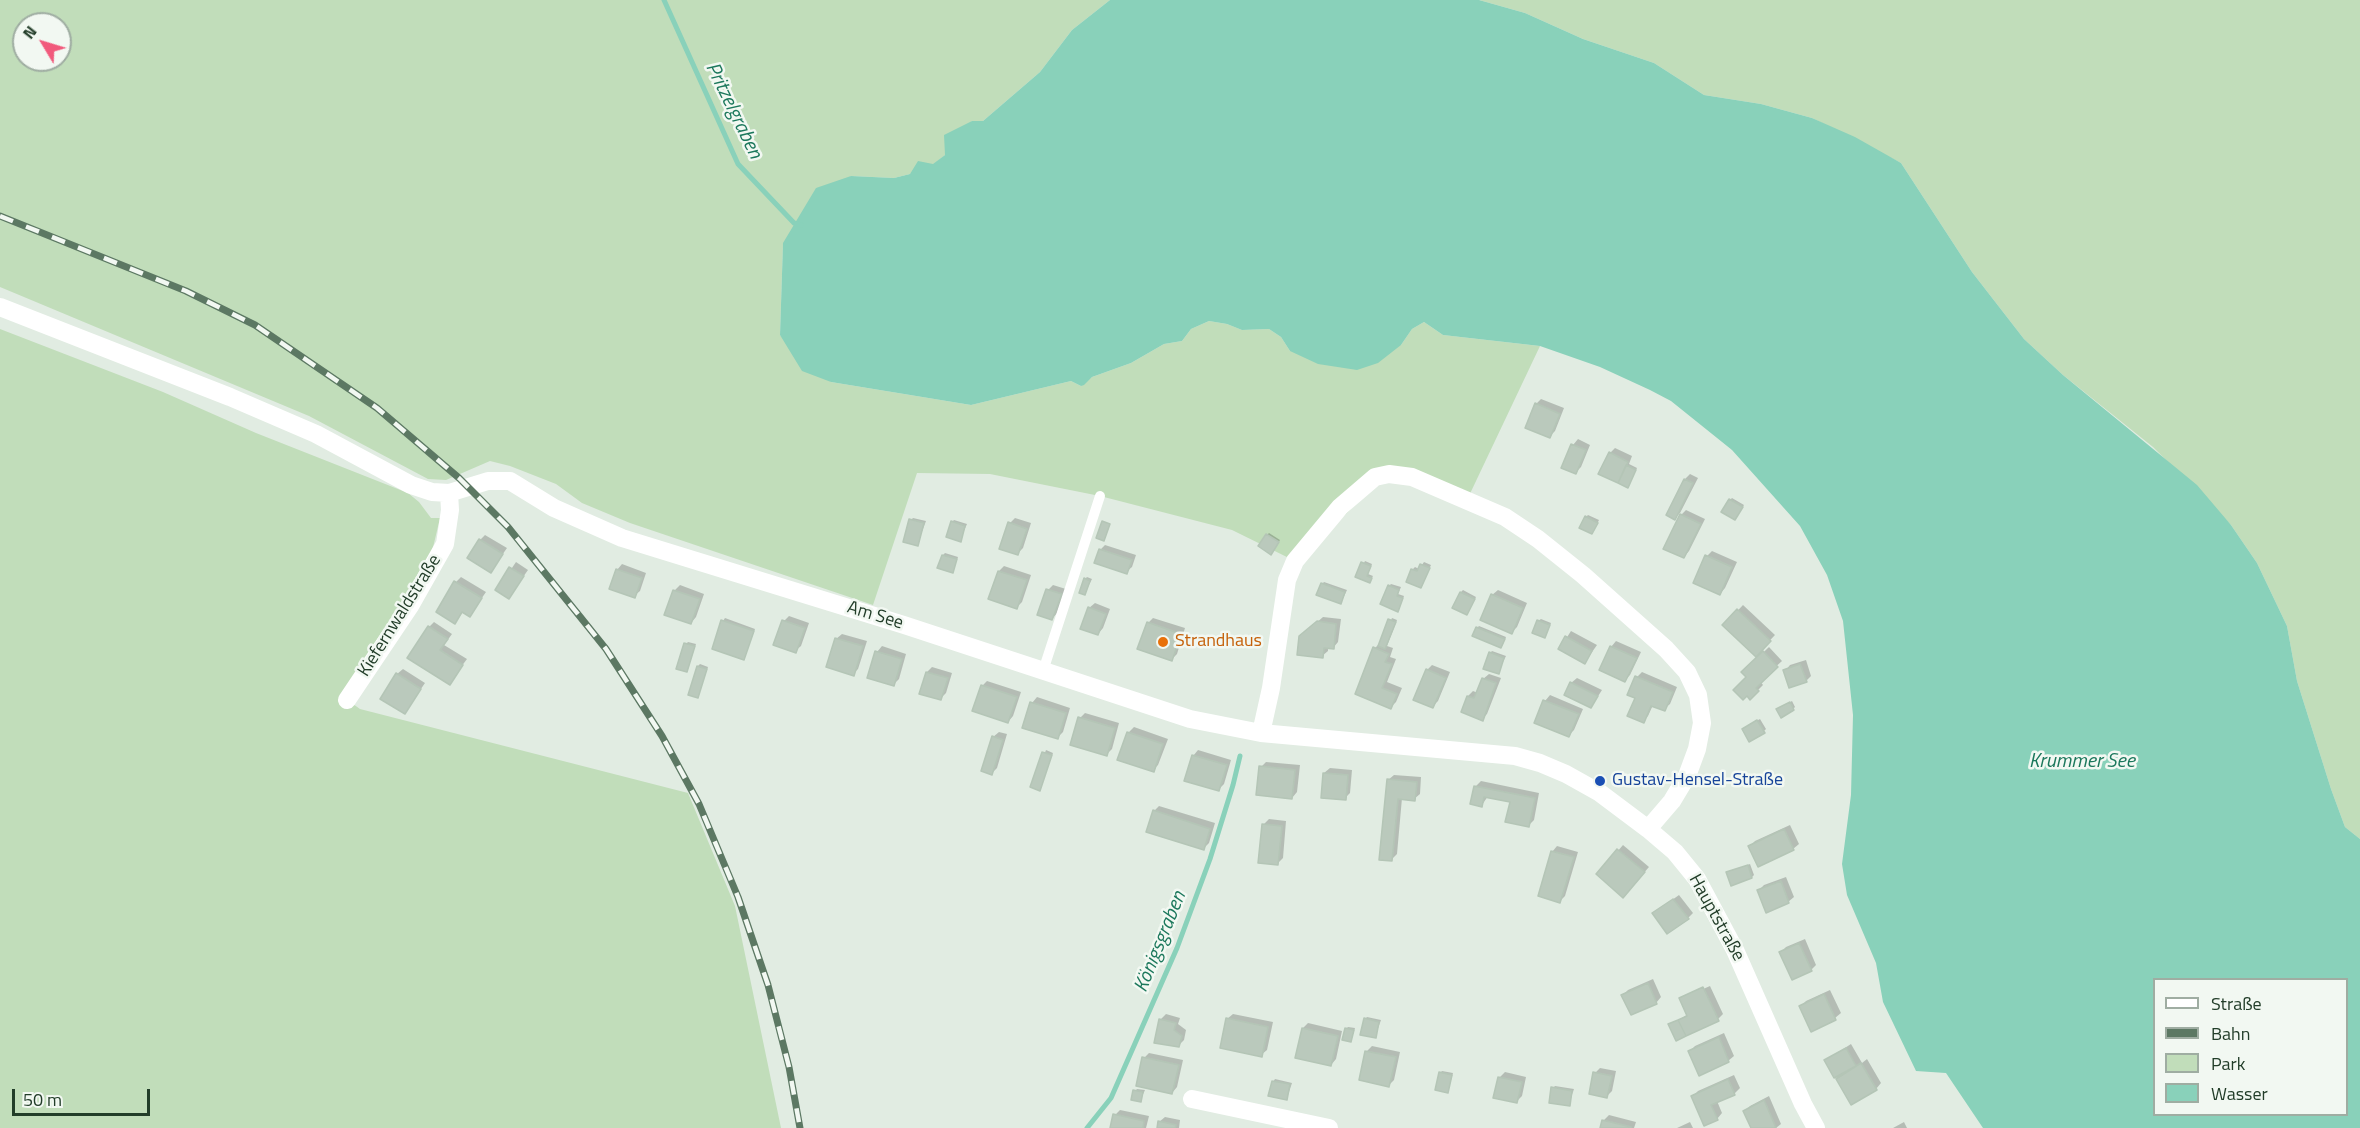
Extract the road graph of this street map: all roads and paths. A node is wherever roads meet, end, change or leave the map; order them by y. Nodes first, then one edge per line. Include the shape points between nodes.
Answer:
1 (0, 307) edge
2 (449, 493) junction
3 (1100, 495) dead end
4 (1043, 671) junction
5 (346, 700) dead end
6 (1261, 733) junction
7 (1648, 828) junction
8 (1192, 1099) dead end
9 (1329, 1128) edge
10 (1816, 1128) edge

1 - 2 street via 305,429 411,485
2 - 4 street, Am See via 488,481 510,481 554,508 622,538
2 - 5 street, Kiefernwaldstraße via 445,544 410,606
3 - 4 lane
4 - 6 street, Am See via 1190,719
6 - 7 street, Hauptstraße via 1515,756 1566,774
6 - 7 street via 1287,580 1295,561 1340,507 1375,477 1412,477 1505,517 1538,539 1666,649 1687,672 1698,695 1702,723 1697,749 1672,801
7 - 10 street, Hauptstraße via 1675,852 1706,894
8 - 9 street

